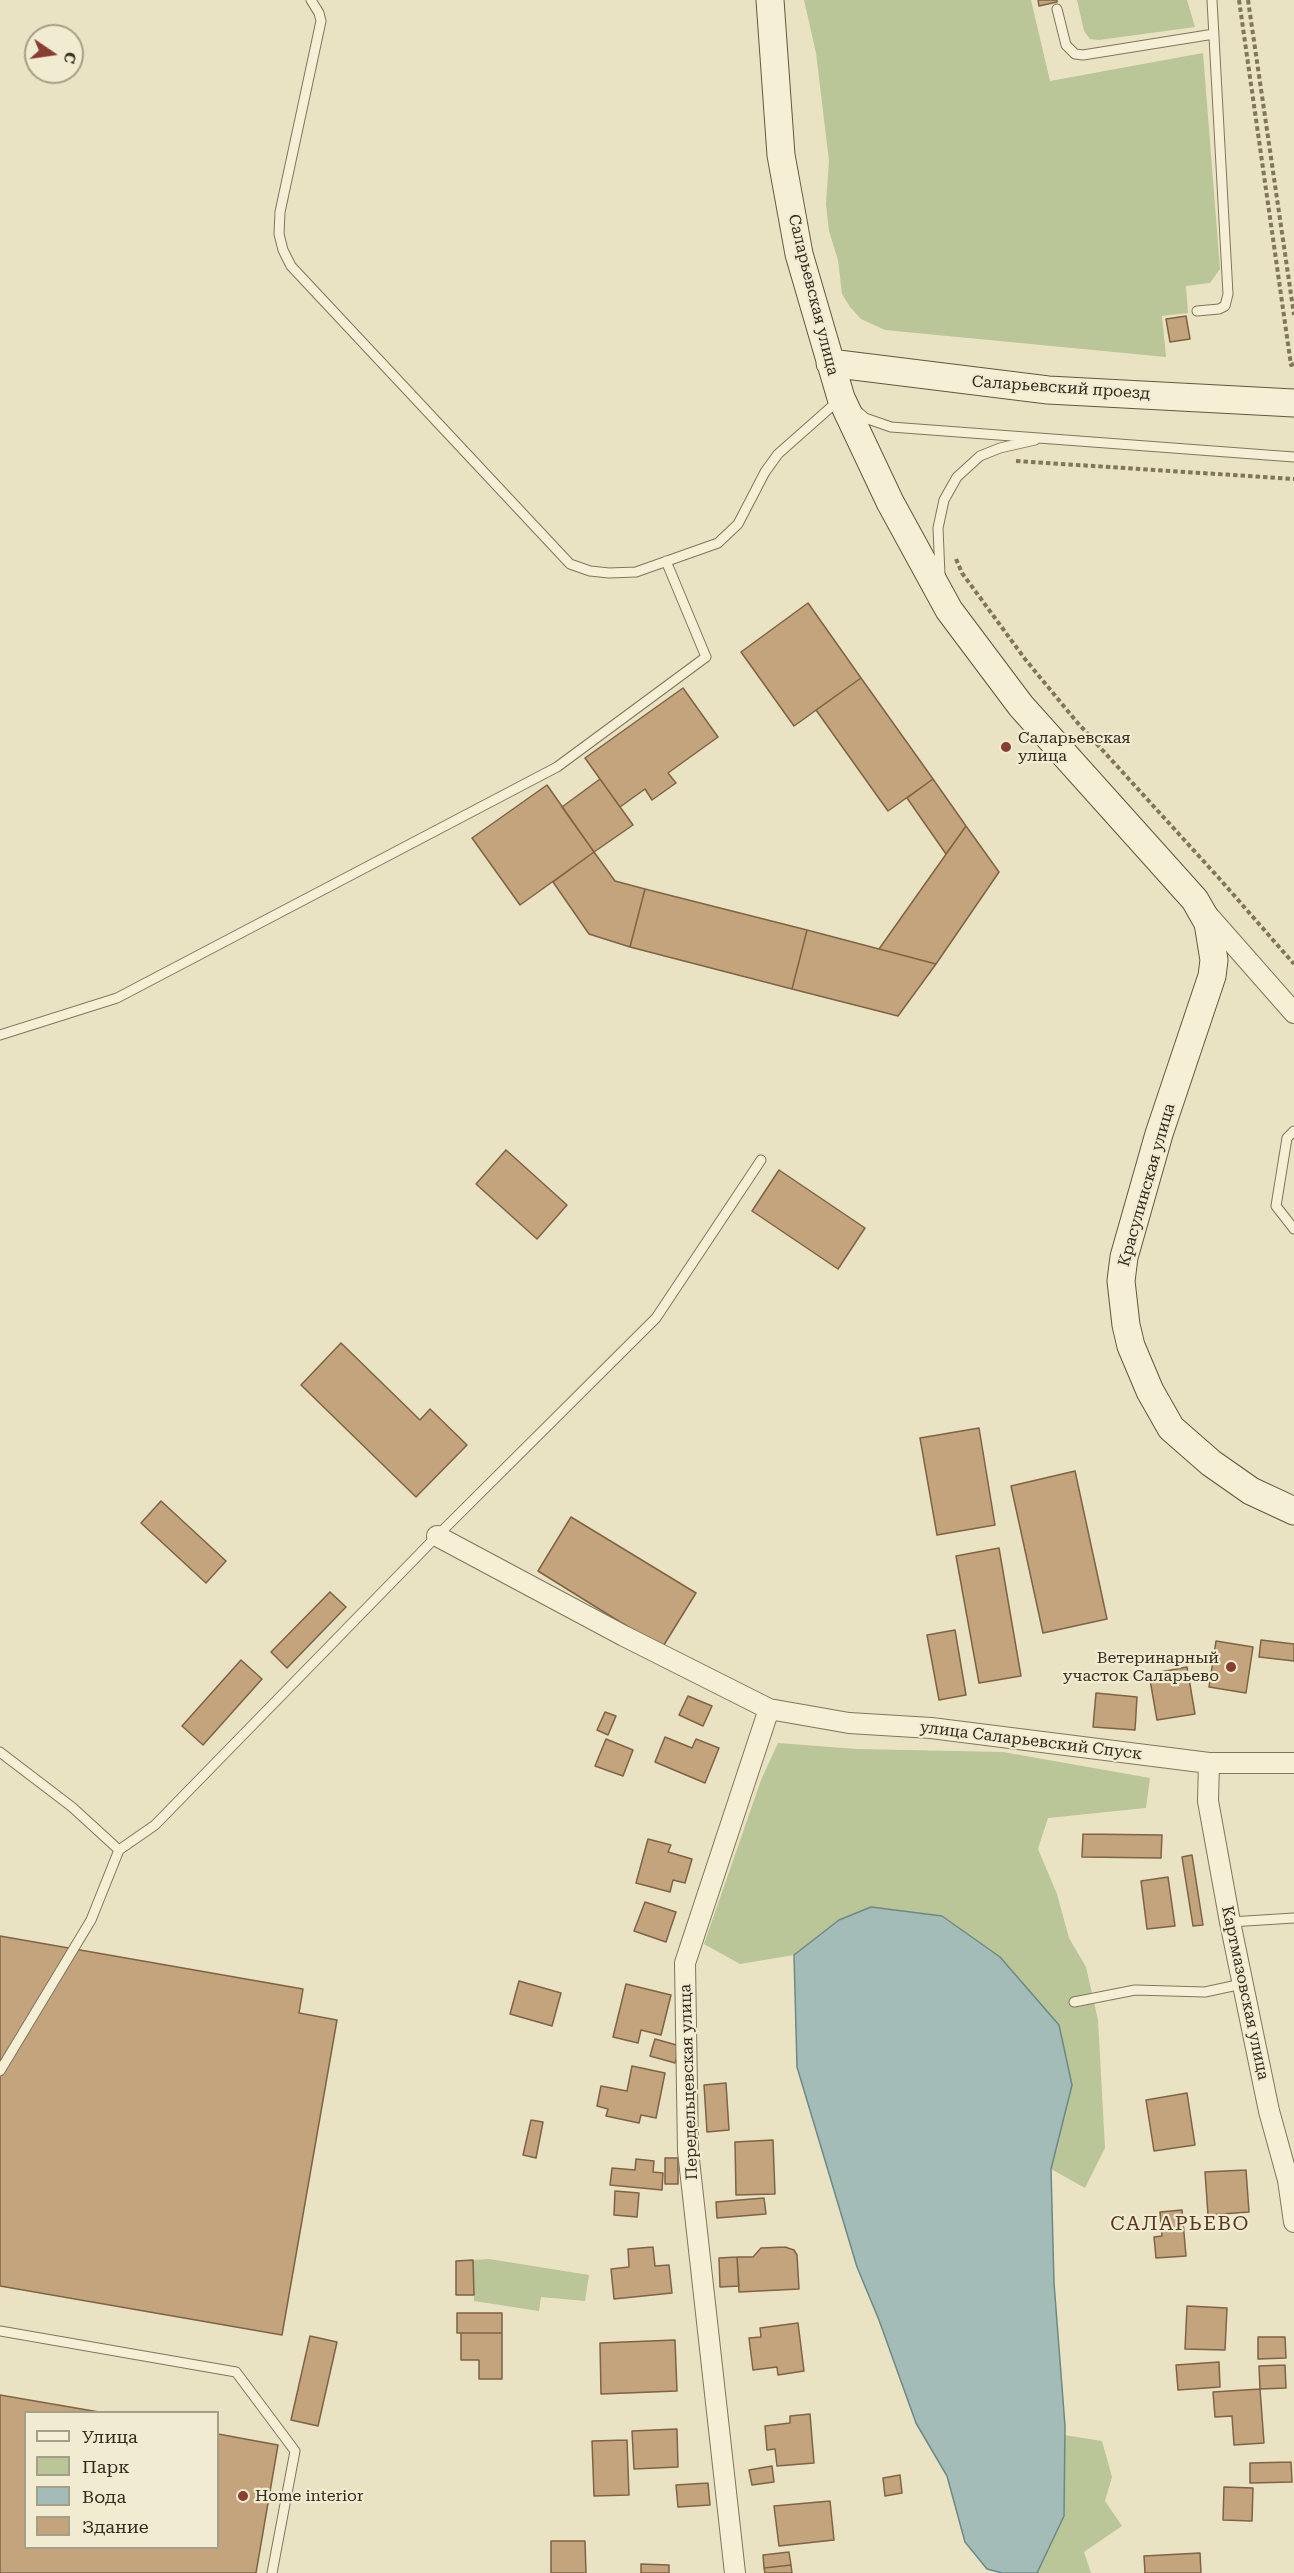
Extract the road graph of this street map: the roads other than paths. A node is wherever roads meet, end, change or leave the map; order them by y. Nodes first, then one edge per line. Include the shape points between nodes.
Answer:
1 (311, 0) edge
2 (770, 0) edge
3 (1212, 0) edge
4 (1057, 9) dead end
5 (1214, 34) junction
6 (1197, 311) dead end
7 (830, 363) junction
8 (841, 398) junction
9 (1294, 403) edge
10 (1046, 438) junction
11 (1294, 457) edge
12 (666, 561) junction
13 (949, 610) junction
14 (1195, 900) junction
15 (1294, 1013) edge
16 (0, 1035) edge
17 (1294, 1131) edge
18 (761, 1160) dead end
19 (1294, 1229) edge
20 (1294, 1511) edge
21 (437, 1536) junction
22 (770, 1709) junction
23 (0, 1752) edge
24 (1209, 1763) junction
25 (1294, 1763) edge
26 (119, 1850) junction
27 (1294, 1918) edge
28 (1230, 1922) junction
29 (1242, 1984) junction
30 (1074, 2002) dead end
31 (0, 2071) edge
32 (1294, 2222) edge
33 (0, 2331) edge
34 (272, 2573) edge
35 (735, 2573) edge

1 - 12 lane via 321,21 280,212 279,234 291,266 570,564 590,571 624,573
2 - 7 street, Саларьевская улица via 781,155 799,254
3 - 5 lane
4 - 5 lane via 1066,45 1075,54
5 - 6 lane via 1228,294 1225,306
7 - 8 street, Саларьевская улица
7 - 9 street, Саларьевский проезд via 1048,390
8 - 10 lane via 865,418 891,427
8 - 12 lane via 778,454 729,533 718,543
8 - 13 street, Саларьевская улица via 890,502
10 - 11 lane
10 - 13 lane via 980,456 957,477 944,500 938,528 940,576
12 - 16 lane via 706,657 557,767 117,998
13 - 14 street, Саларьевская улица via 1022,706
14 - 15 street, Саларьевская улица
14 - 20 street, Красулинская улица via 1209,923 1212,976 1159,1134 1124,1257 1121,1281 1126,1325 1150,1391 1171,1428 1251,1491
17 - 19 lane via 1287,1138 1276,1206
18 - 21 lane via 656,1318
21 - 22 street, улица Саларьевский Спуск
21 - 26 lane via 155,1825
22 - 24 street, улица Саларьевский Спуск via 849,1723 943,1730
22 - 35 street, Передельцевская улица via 685,1964 688,2151
23 - 26 lane via 72,1807
24 - 25 street, улица Саларьевский Спуск
24 - 28 street, Картмазовская улица via 1208,1801
26 - 31 lane via 91,1920
27 - 28 lane
28 - 29 street, Картмазовская улица
29 - 30 lane via 1205,1992 1135,1990
29 - 32 street, Картмазовская улица via 1288,2180
33 - 34 lane via 236,2372 295,2451

